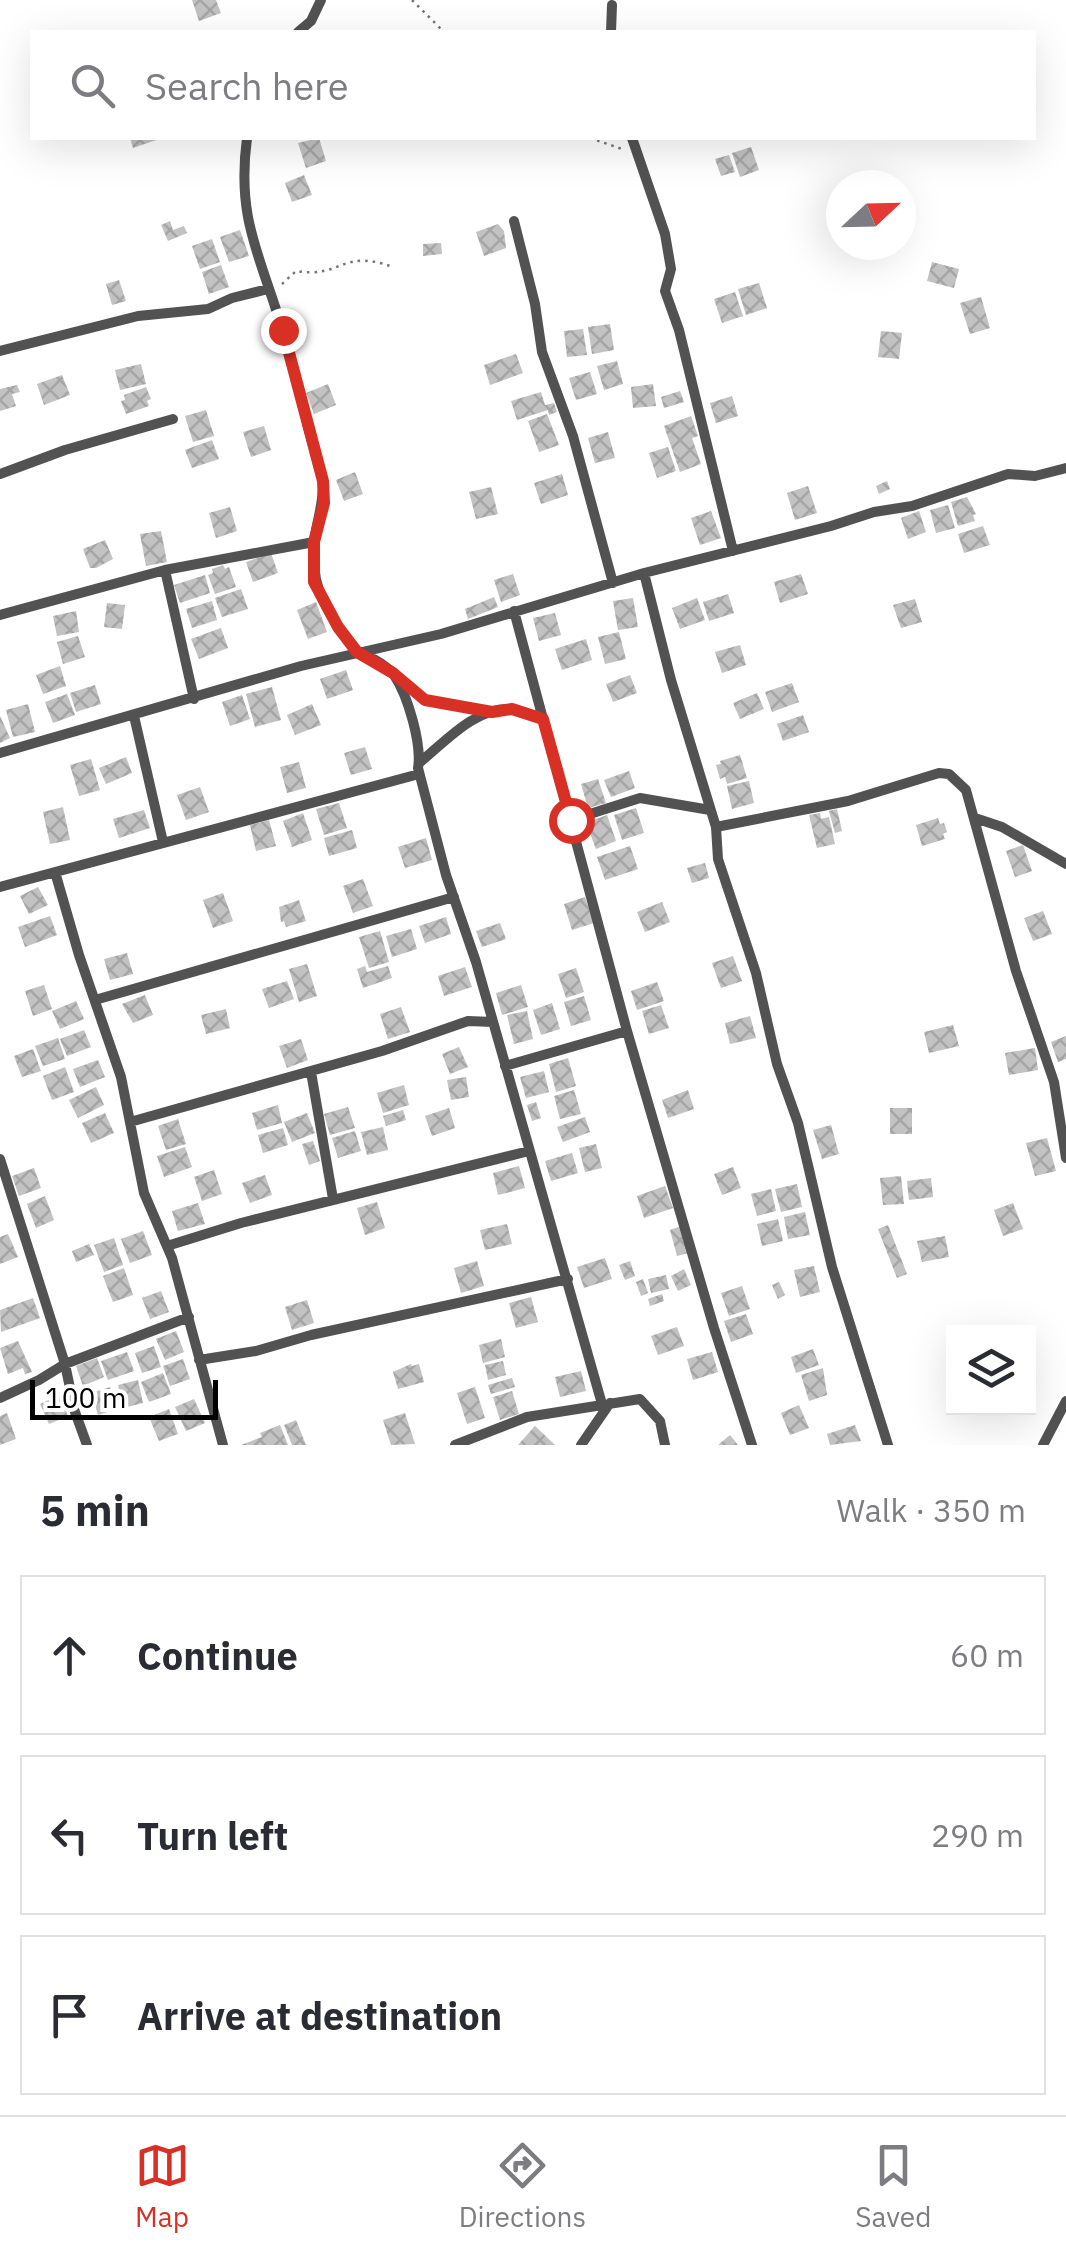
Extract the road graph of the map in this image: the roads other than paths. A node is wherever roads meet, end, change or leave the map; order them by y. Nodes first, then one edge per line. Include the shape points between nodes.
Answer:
1 (320, 0) edge
2 (612, 5) dead end
3 (300, 30) edge
4 (611, 30) edge
5 (247, 140) edge
6 (632, 140) edge
7 (514, 221) dead end
8 (270, 293) junction
9 (0, 351) edge
10 (173, 420) dead end
11 (1066, 468) edge
12 (0, 474) edge
13 (314, 542) junction
14 (733, 551) junction
15 (166, 570) junction
16 (644, 573) junction
17 (613, 582) junction
18 (514, 611) junction
19 (0, 615) edge
20 (359, 651) junction
21 (393, 673) junction
22 (194, 699) junction
23 (492, 712) junction
24 (134, 716) junction
25 (543, 719) junction
26 (0, 753) edge
27 (419, 768) junction
28 (710, 810) junction
29 (976, 818) junction
30 (571, 820) junction
31 (716, 828) junction
32 (164, 842) junction
33 (1066, 864) edge
34 (56, 872) junction
35 (0, 886) edge
36 (454, 897) junction
37 (95, 1000) junction
38 (493, 1022) junction
39 (627, 1032) junction
40 (505, 1066) junction
41 (311, 1072) junction
42 (130, 1122) junction
43 (530, 1150) junction
44 (1066, 1158) edge
45 (0, 1159) edge
46 (333, 1199) junction
47 (167, 1246) junction
48 (568, 1279) junction
49 (189, 1317) junction
50 (199, 1360) junction
51 (65, 1364) junction
52 (0, 1398) edge
53 (1066, 1401) edge
54 (606, 1403) junction
55 (87, 1445) edge
56 (222, 1445) edge
57 (455, 1445) edge
58 (581, 1445) edge
59 (666, 1445) edge
60 (752, 1445) edge
61 (888, 1445) edge
62 (1044, 1445) edge

1 - 3 street
2 - 4 street
5 - 8 street via 244,207
6 - 14 street via 665,234 671,269 665,291
7 - 17 street via 542,352
8 - 9 street via 208,309 138,316
8 - 13 street via 323,481
10 - 12 street
11 - 14 street via 1008,474
13 - 15 street
13 - 20 street via 314,582
14 - 16 street
15 - 19 street
15 - 22 street
16 - 17 street
16 - 28 street
17 - 18 street
18 - 20 street
18 - 25 street
20 - 21 street
20 - 22 street
21 - 23 street via 425,700
21 - 27 street via 410,714
22 - 24 street
23 - 25 street via 512,709
23 - 27 street via 468,722
24 - 26 street
24 - 32 street
25 - 30 street
27 - 32 street
27 - 36 street
28 - 30 street via 640,798
28 - 31 street
29 - 31 street via 966,790 950,774 939,773 848,801
29 - 33 street
29 - 44 street via 1054,1082
30 - 39 street
31 - 61 street via 718,859
32 - 34 street
34 - 35 street
34 - 37 street
36 - 37 street
36 - 38 street
37 - 42 street
38 - 40 street
38 - 41 street via 468,1021
39 - 40 street
39 - 60 street
40 - 43 street
41 - 42 street
41 - 46 street
42 - 47 street via 144,1193
43 - 46 street
43 - 48 street
45 - 51 street
46 - 47 street
47 - 49 street
48 - 50 street
48 - 54 street
49 - 50 street
49 - 51 street
50 - 56 street
51 - 52 street
51 - 55 street
53 - 62 street
54 - 57 street via 527,1417
54 - 58 street
54 - 59 street via 640,1399 660,1421

